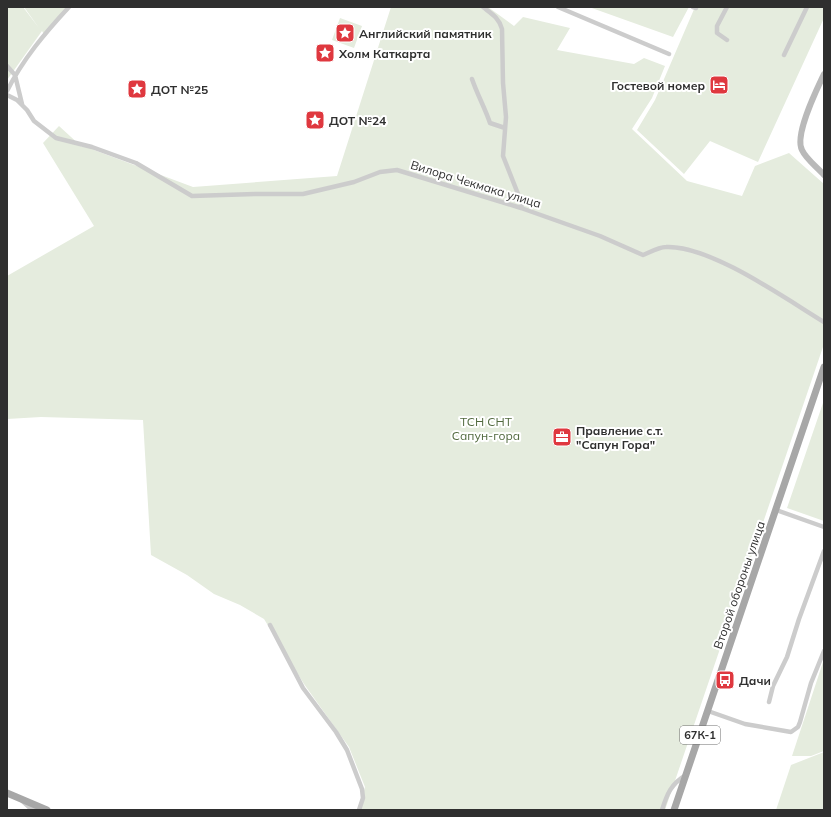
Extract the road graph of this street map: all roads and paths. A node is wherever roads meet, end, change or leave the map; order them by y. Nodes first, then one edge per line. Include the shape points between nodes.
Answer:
1 (69, 7) edge
2 (483, 7) edge
3 (558, 7) edge
4 (727, 7) edge
5 (808, 7) edge
6 (727, 40) dead end
7 (669, 54) dead end
8 (784, 56) dead end
9 (7, 66) edge
10 (824, 74) edge
11 (15, 75) junction
12 (472, 79) dead end
13 (7, 91) edge
14 (7, 95) edge
15 (22, 105) junction
16 (505, 128) junction
17 (824, 175) edge
18 (521, 208) junction
19 (824, 322) edge
20 (824, 367) edge
21 (776, 510) junction
22 (824, 527) edge
23 (824, 551) edge
24 (270, 625) dead end
25 (824, 653) edge
26 (769, 702) dead end
27 (708, 711) junction
28 (686, 775) junction
29 (7, 793) edge
30 (22, 800) junction
31 (33, 810) edge
32 (47, 810) edge
33 (358, 810) edge
34 (662, 810) edge
35 (674, 810) edge

1 - 11 street via 46,32
2 - 16 street via 497,17 502,29
3 - 7 street
4 - 6 street via 717,26 718,33
5 - 8 street
9 - 11 street
10 - 17 main road via 800,141 801,149
11 - 13 street
11 - 15 street
12 - 16 street via 490,124
14 - 15 street, Вилора Чекмака улица
15 - 18 street, Вилора Чекмака улица via 34,121 56,138 92,147 136,163 192,196 303,194 354,182 380,172 397,170
16 - 18 street via 503,156 522,204
18 - 19 street, Вилора Чекмака улица via 600,236 643,255 664,247 686,248 745,274
20 - 21 main road, Второй обороны улица / 67К-1
21 - 22 street
21 - 27 main road, Второй обороны улица / 67К-1
23 - 26 street
24 - 33 street via 303,688 347,750 362,789 363,798
25 - 27 street via 811,684 798,728 791,732 745,724
27 - 28 main road, Второй обороны улица / 67К-1
28 - 34 street via 670,789
28 - 35 main road, Второй обороны улица / 67К-1
29 - 30 main road
30 - 31 street
30 - 32 main road

